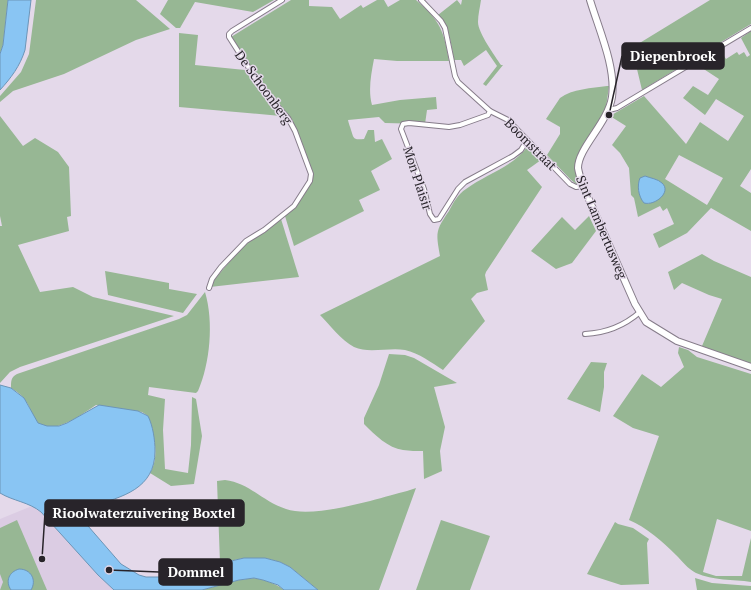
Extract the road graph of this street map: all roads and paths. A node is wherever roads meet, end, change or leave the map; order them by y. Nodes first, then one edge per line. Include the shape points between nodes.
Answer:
1 (282, 0) edge
2 (421, 0) edge
3 (590, 0) edge
4 (751, 28) edge
5 (609, 110) junction
6 (490, 111) junction
7 (527, 140) junction
8 (583, 186) junction
9 (209, 288) dead end
10 (640, 312) junction
11 (585, 334) dead end
12 (751, 367) edge

1 - 9 street, De Schoonberg via 232,31 229,37 263,90 288,118 311,174 310,180 294,206 246,241 221,267
2 - 6 street, Boomstraat via 445,28 458,82
3 - 5 street, Sint Lambertusweg via 612,75
4 - 5 street via 617,108
5 - 8 street, Sint Lambertusweg via 581,156 578,169
6 - 7 street, Boomstraat via 508,120
6 - 7 street, Mon Plaisir via 474,120 449,127 403,124 401,129 434,220 439,219 458,189 466,182 513,156 521,150
7 - 8 street, Boomstraat via 570,184 576,187
8 - 10 street, Sint Lambertusweg
10 - 11 street via 615,328
10 - 12 street, Sint Lambertusweg via 646,322 677,340

